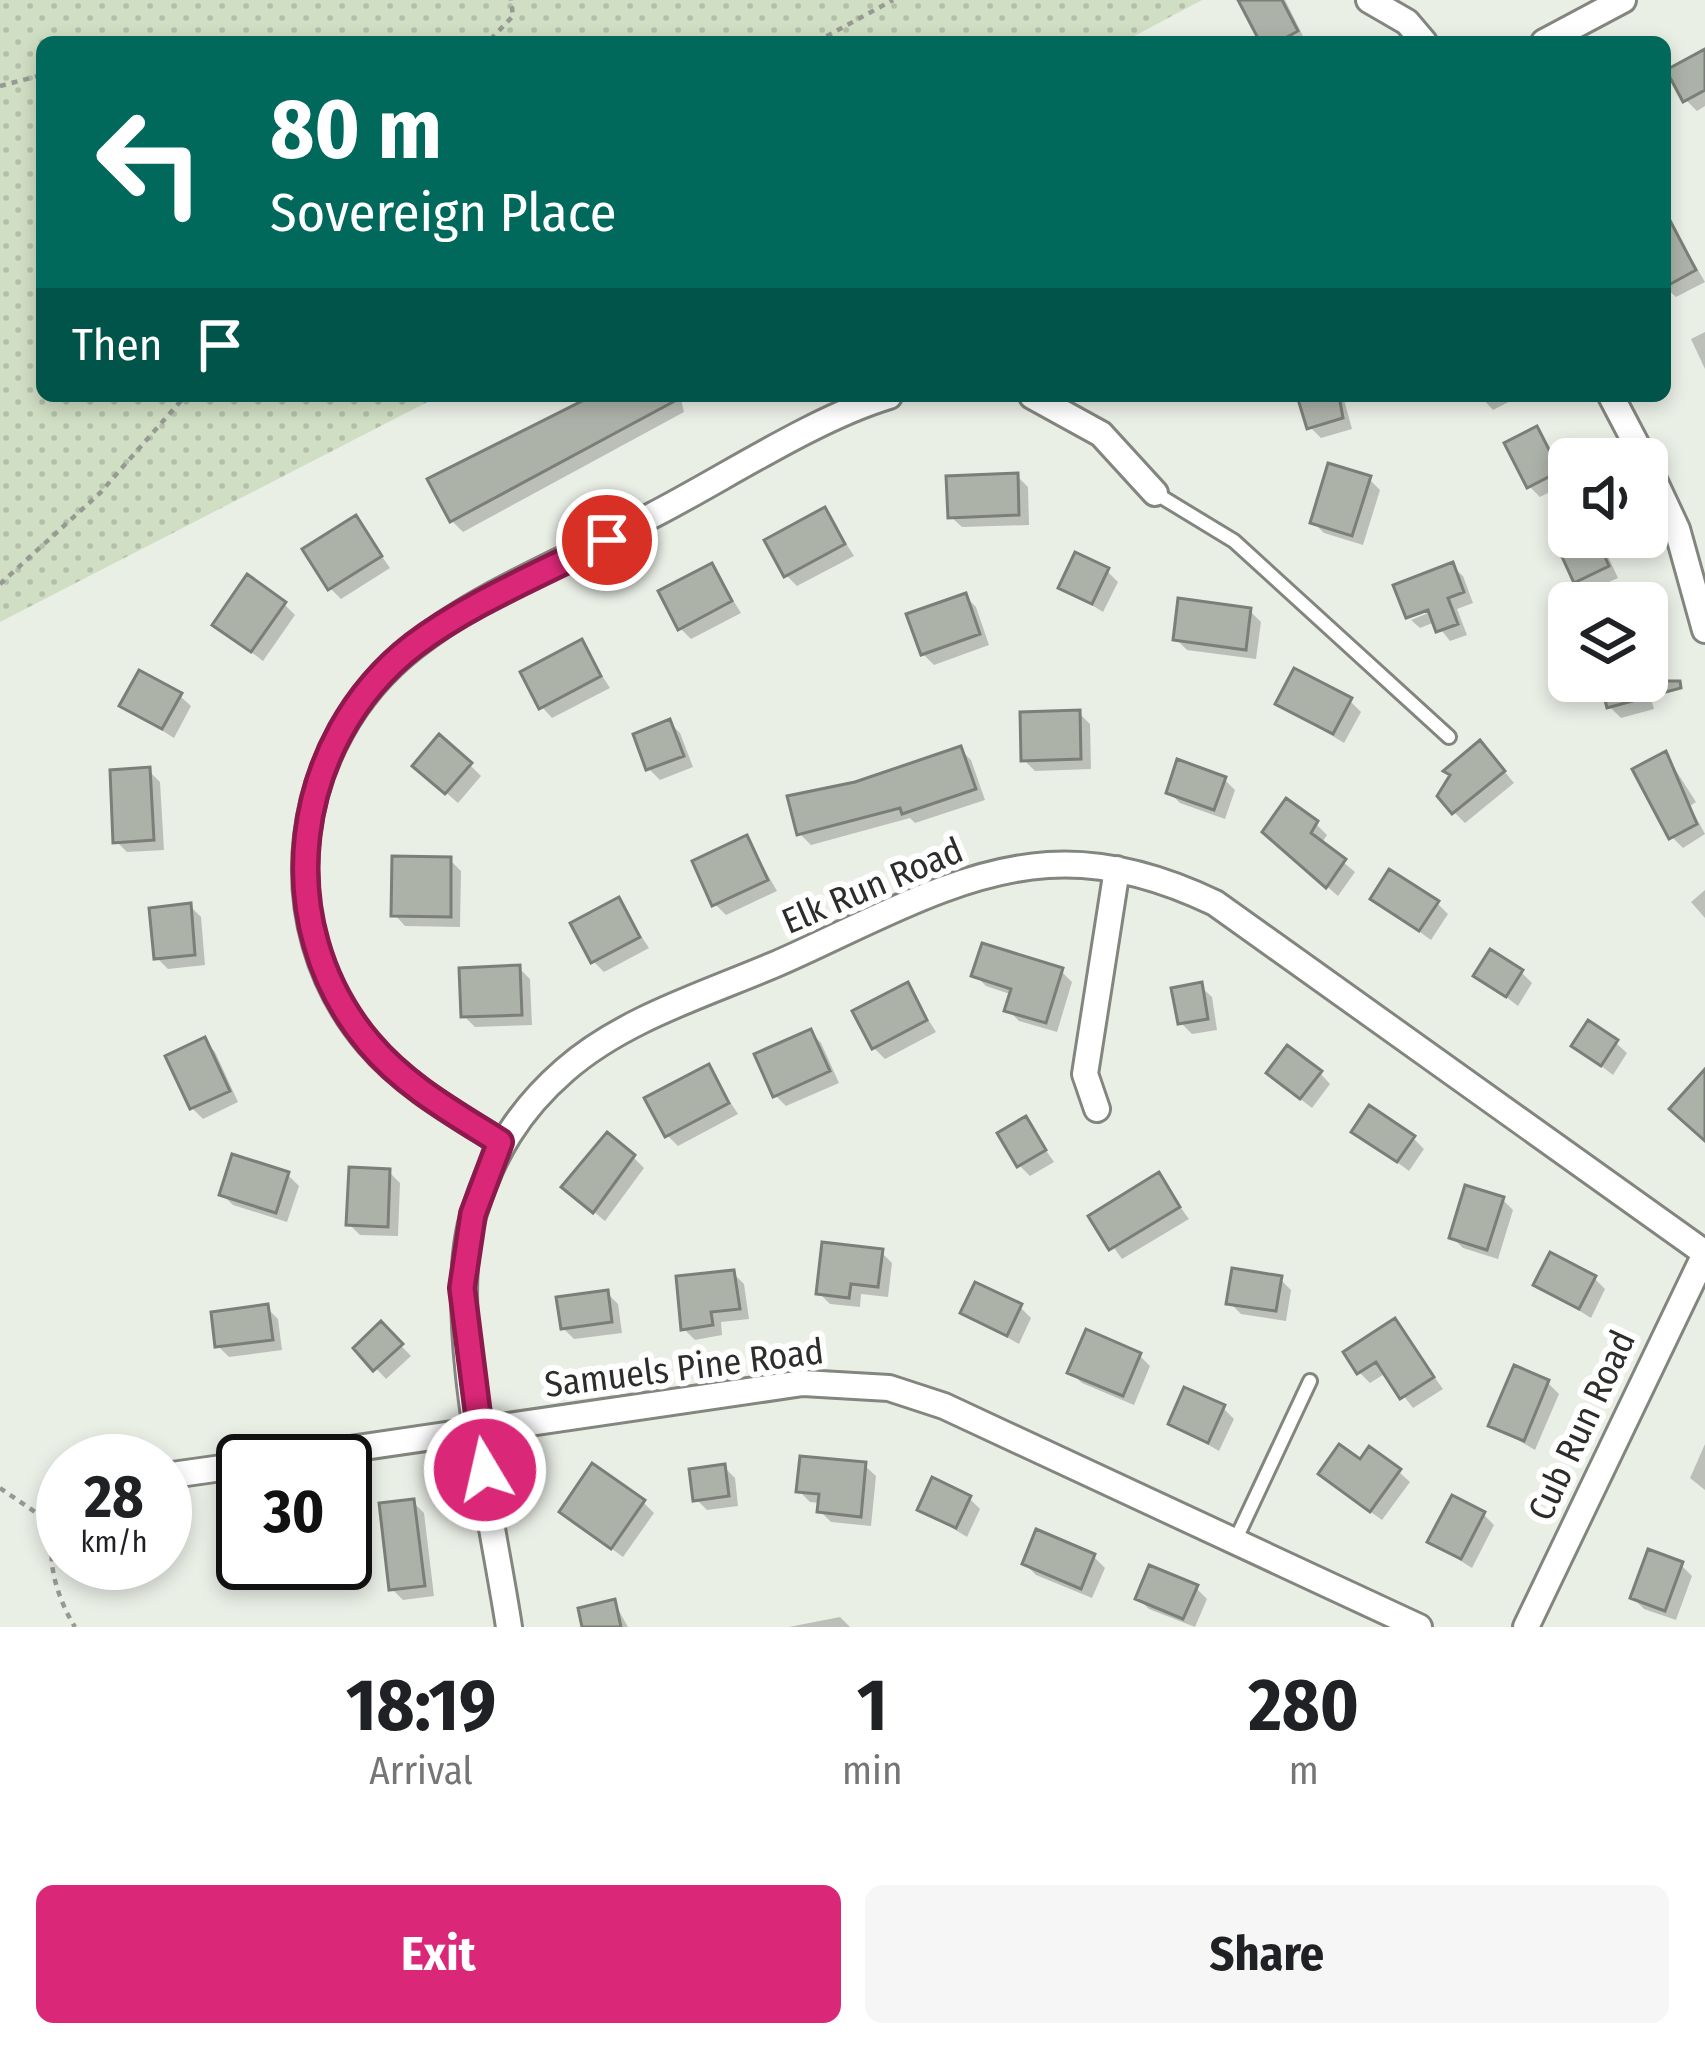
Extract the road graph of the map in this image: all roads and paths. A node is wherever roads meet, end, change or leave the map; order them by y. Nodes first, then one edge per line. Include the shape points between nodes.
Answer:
1 (512, 0) edge
2 (893, 0) edge
3 (1369, 0) edge
4 (1623, 0) edge
5 (494, 36) edge
6 (827, 36) edge
7 (1419, 36) edge
8 (1555, 36) edge
9 (36, 76) edge
10 (0, 86) edge
11 (180, 402) edge
12 (877, 402) edge
13 (1058, 402) edge
14 (1614, 402) edge
15 (1633, 438) edge
16 (1155, 493) joint
17 (1668, 510) edge
18 (0, 584) edge
19 (1705, 630) edge
20 (1449, 736) dead end
21 (1117, 869) junction
22 (1097, 1109) dead end
23 (500, 1142) junction
24 (1705, 1254) edge
25 (1310, 1381) dead end
26 (479, 1431) junction
27 (372, 1446) edge
28 (0, 1487) edge
29 (36, 1509) edge
30 (1235, 1541) junction
31 (61, 1590) edge
32 (75, 1627) edge
33 (509, 1627) edge
34 (1419, 1627) edge
35 (1526, 1627) edge

1 - 5 path via 513,16
2 - 6 path
3 - 7 street
4 - 8 street
9 - 10 path
11 - 18 path via 100,493
12 - 23 street via 452,621 381,675 330,748 304,853 306,901 327,977 370,1045 405,1079
13 - 16 street via 1101,434
14 - 15 street
16 - 20 lane via 1234,541
17 - 19 street
21 - 22 street via 1085,1074
21 - 23 street, Elk Run Road via 1050,865 975,878 633,1026 569,1066
21 - 24 street, Elk Run Road via 1184,888 1242,921
23 - 26 street, Elk Run Road via 464,1263
24 - 35 street, Cub Run Road
25 - 30 lane
26 - 27 street, Samuels Pine Road
26 - 30 street, Samuels Pine Road via 803,1383 861,1384 944,1406
26 - 33 street, Elk Run Road
28 - 29 path
30 - 34 street, Samuels Pine Road
31 - 32 path

